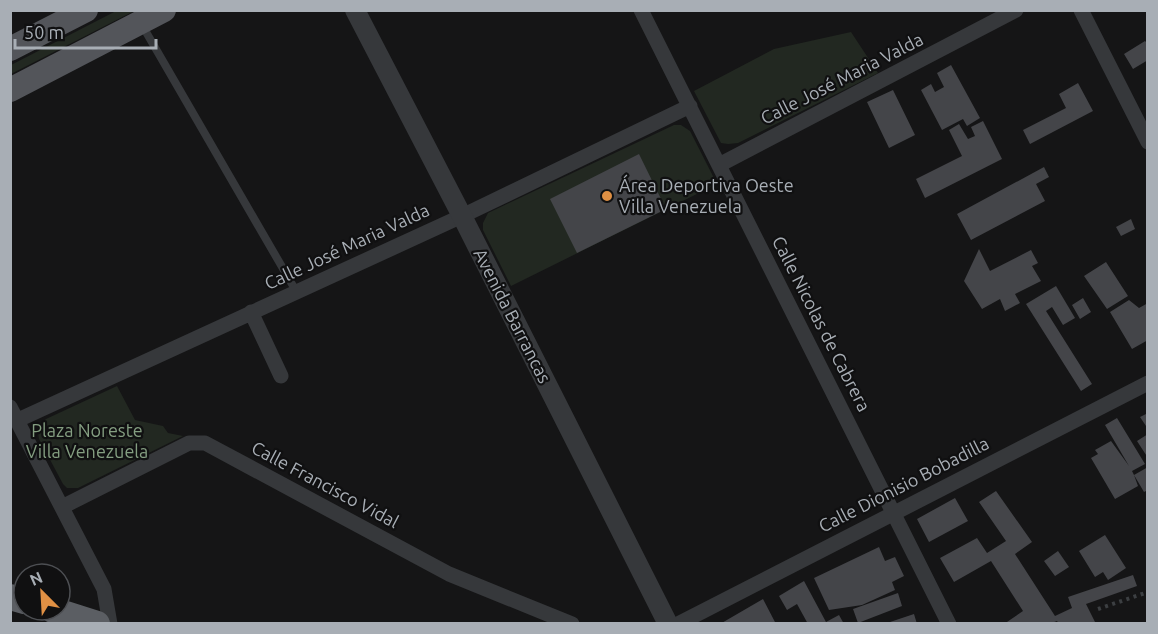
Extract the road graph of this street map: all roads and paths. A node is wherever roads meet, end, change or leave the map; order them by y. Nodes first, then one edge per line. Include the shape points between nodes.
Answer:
1 (86, 10) edge
2 (164, 10) edge
3 (355, 10) edge
4 (641, 10) edge
5 (1016, 10) edge
6 (1081, 10) edge
7 (141, 23) junction
8 (11, 47) edge
9 (10, 90) edge
10 (690, 106) junction
11 (1148, 142) edge
12 (719, 165) junction
13 (462, 216) junction
14 (296, 291) junction
15 (251, 312) junction
16 (281, 376) dead end
17 (1148, 382) edge
18 (14, 413) edge
19 (62, 507) junction
20 (893, 513) junction
21 (1148, 592) edge
22 (1098, 609) dead end
23 (72, 616) edge
24 (96, 624) edge
25 (110, 624) edge
26 (572, 624) edge
27 (668, 624) edge
28 (678, 624) edge
29 (949, 624) edge

1 - 8 main road
2 - 7 main road
3 - 13 street, Avenida Barrancas
4 - 10 street, Calle Nicolas de Cabrera
5 - 12 street, Calle José Maria Valda
6 - 11 street
7 - 9 main road
7 - 14 lane
10 - 12 street, Calle Nicolas de Cabrera
10 - 13 street, Calle José Maria Valda
12 - 20 street, Calle Nicolas de Cabrera
13 - 14 street, Calle José Maria Valda
13 - 27 street, Avenida Barrancas
14 - 15 street, Calle José Maria Valda
15 - 16 street
15 - 18 street, Calle José Maria Valda
17 - 20 street, Calle Dionisio Bobadilla
18 - 19 street
19 - 25 street via 104,589
19 - 26 street, Calle Francisco Vidal via 189,442 206,443 448,574
20 - 28 street, Calle Dionisio Bobadilla
20 - 29 street, Calle Nicolas de Cabrera
21 - 22 path
23 - 24 highway

